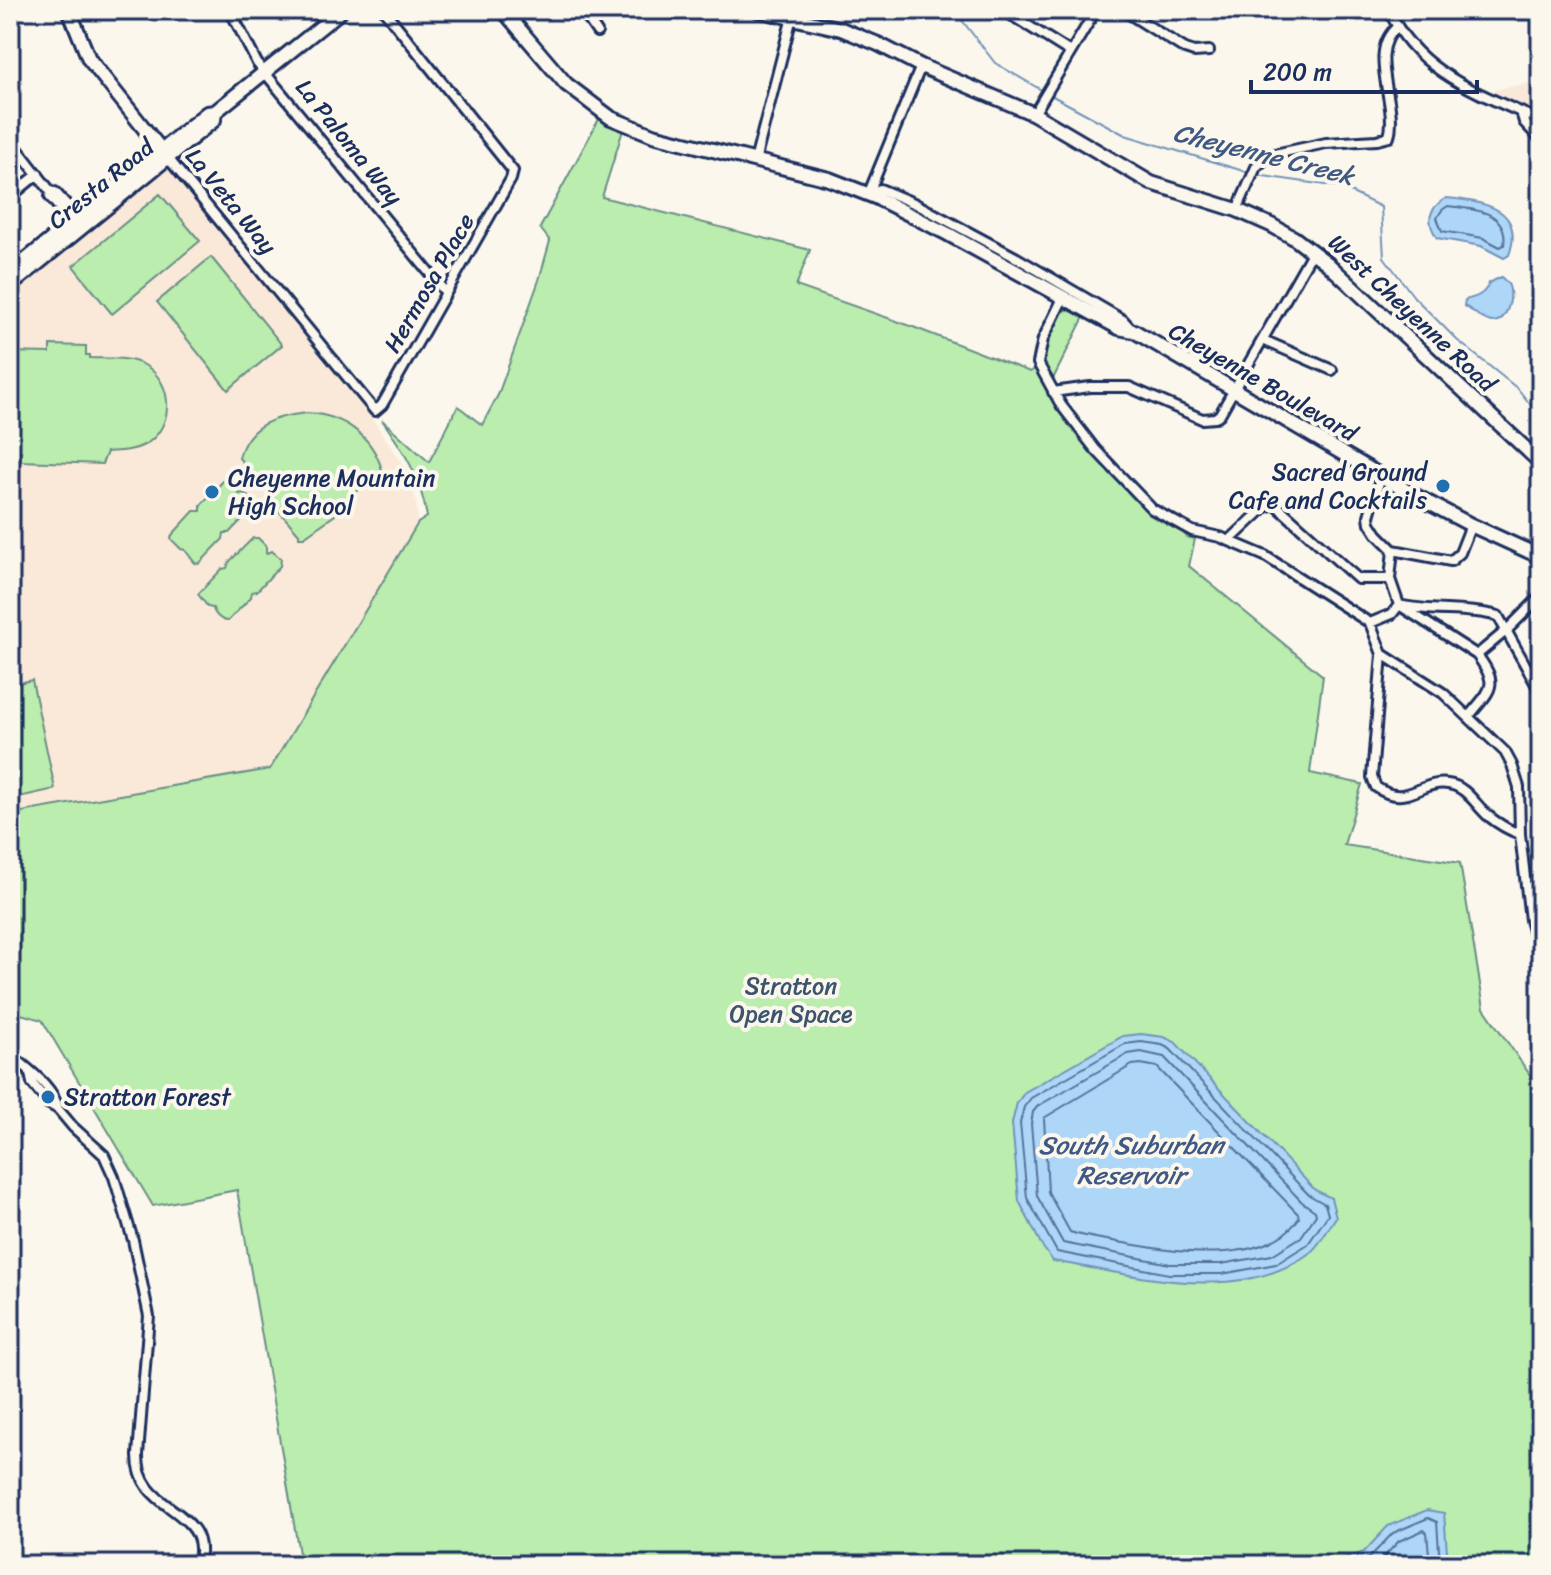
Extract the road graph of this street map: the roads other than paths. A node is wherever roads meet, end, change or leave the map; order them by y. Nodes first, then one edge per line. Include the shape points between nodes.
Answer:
1 (69, 10) edge
2 (230, 10) edge
3 (342, 10) edge
4 (384, 10) edge
5 (503, 10) edge
6 (582, 10) edge
7 (757, 10) edge
8 (1003, 10) edge
9 (1096, 10) edge
10 (1123, 10) edge
11 (1389, 10) edge
12 (792, 17) junction
13 (1397, 27) junction
14 (597, 32) dead end
15 (1209, 51) dead end
16 (1070, 52) junction
17 (921, 66) junction
18 (266, 72) junction
19 (1521, 112) junction
20 (1034, 114) junction
21 (1541, 121) edge
22 (10, 139) edge
23 (1541, 140) edge
24 (164, 154) junction
25 (755, 161) junction
26 (38, 174) junction
27 (868, 195) junction
28 (10, 197) edge
29 (1237, 210) junction
30 (75, 220) junction
31 (1313, 251) junction
32 (10, 273) edge
33 (10, 286) edge
34 (446, 293) junction
35 (1063, 298) junction
36 (1134, 331) junction
37 (1263, 340) junction
38 (1332, 370) dead end
39 (1233, 390) junction
40 (1053, 392) junction
41 (375, 411) joint
42 (1541, 463) edge
43 (1381, 476) junction
44 (1471, 525) junction
45 (1230, 540) junction
46 (1393, 550) junction
47 (1541, 557) edge
48 (1390, 579) junction
49 (1541, 596) edge
50 (1399, 605) junction
51 (1370, 623) junction
52 (1507, 630) junction
53 (1382, 654) junction
54 (1477, 655) junction
55 (1541, 693) edge
56 (1469, 716) junction
57 (1520, 834) junction
58 (1541, 888) edge
59 (1528, 890) junction
60 (1541, 960) edge
61 (10, 1054) edge
62 (198, 1565) edge

1 - 24 street, La Veta Way via 89,59
2 - 18 street, La Paloma Way
3 - 18 street, Cresta Road
4 - 34 street, Hermosa Place via 513,171
5 - 25 street, Cheyenne Boulevard via 566,84 611,118 653,135
6 - 14 street
7 - 12 street, West Cheyenne Road
8 - 16 street
9 - 16 street
10 - 15 street via 1185,49
11 - 13 street
12 - 17 street, West Cheyenne Road via 858,35
12 - 25 street
13 - 19 street via 1439,72
13 - 29 street via 1385,47 1389,137 1326,143 1263,158
16 - 20 street
17 - 20 street, West Cheyenne Road
17 - 27 street
18 - 24 street, Cresta Road via 207,113
18 - 34 street, La Paloma Way
19 - 21 street
19 - 23 street
20 - 29 street, West Cheyenne Road via 1151,183
22 - 26 street
24 - 30 street, Cresta Road
24 - 33 street, Cresta Road
24 - 41 street, La Veta Way
25 - 27 street, Cheyenne Boulevard via 829,179
26 - 28 street
26 - 30 street
27 - 35 street, Cheyenne Boulevard
27 - 36 street, Cheyenne Boulevard via 880,189 916,204 1030,265
29 - 31 street, West Cheyenne Road
30 - 32 street, Cresta Road
31 - 37 street
31 - 42 street, West Cheyenne Road
34 - 41 street, Hermosa Place
35 - 36 street, Cheyenne Boulevard
35 - 40 street via 1037,356
36 - 39 street, Cheyenne Boulevard
37 - 38 street
37 - 39 street
39 - 40 street via 1220,414 1209,419 1129,387
39 - 43 street, Cheyenne Boulevard
40 - 45 street via 1115,474 1152,509 1192,531
43 - 44 street, Cheyenne Boulevard
43 - 46 street via 1370,523
44 - 46 street via 1451,561
44 - 47 street, Cheyenne Boulevard
45 - 48 street via 1275,504 1358,579
45 - 51 street via 1265,556
46 - 48 street
48 - 50 street
49 - 52 street
50 - 51 street
50 - 52 street via 1491,614
50 - 54 street
51 - 53 street
52 - 54 street
52 - 55 street
53 - 56 street
53 - 57 street via 1372,781 1382,791 1401,796 1437,785 1457,786
54 - 56 street via 1491,684
56 - 57 street via 1512,765 1519,787
57 - 59 street
58 - 59 street
59 - 60 street
61 - 62 street via 30,1073 49,1104 104,1155 114,1177 149,1316 138,1462 153,1495 195,1530 201,1547

